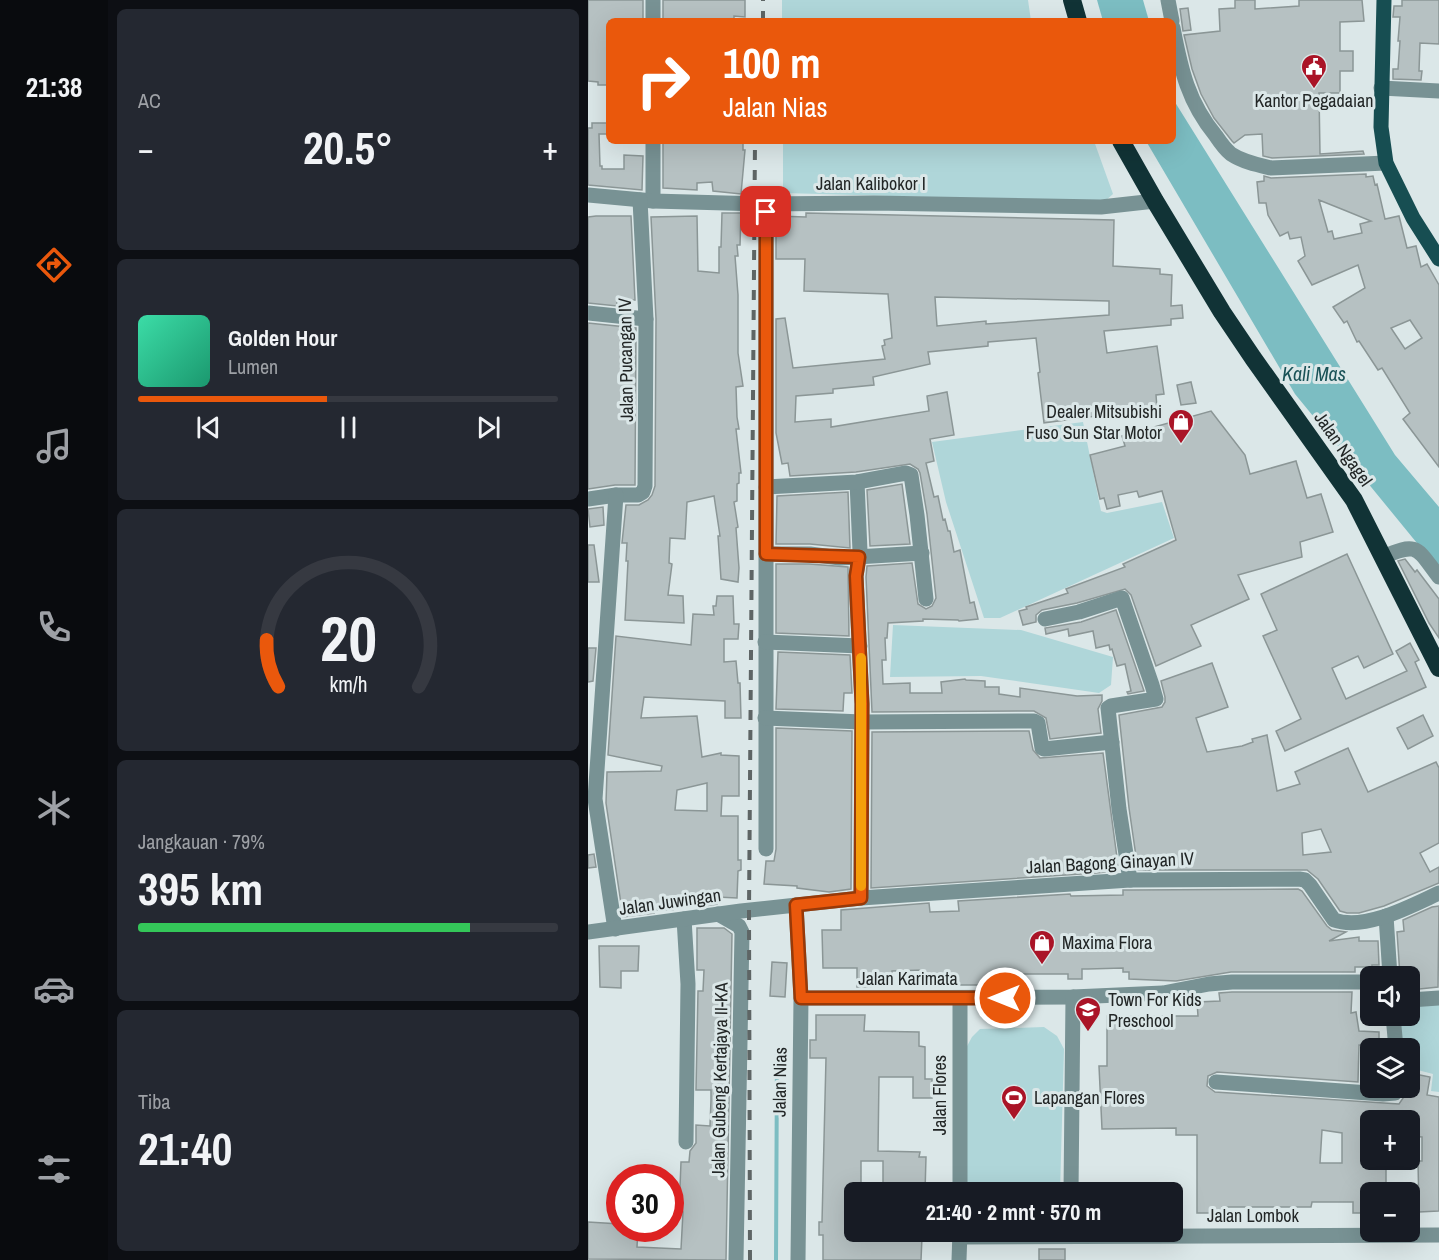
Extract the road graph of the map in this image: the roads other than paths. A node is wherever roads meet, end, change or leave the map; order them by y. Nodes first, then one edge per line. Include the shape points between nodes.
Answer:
1 (653, 0) edge
2 (1072, 0) edge
3 (1168, 0) edge
4 (1384, 0) edge
5 (653, 18) edge
6 (1077, 18) edge
7 (1171, 18) edge
8 (1176, 44) edge
9 (1381, 88) junction
10 (1439, 91) edge
11 (653, 144) edge
12 (1123, 144) edge
13 (1386, 163) junction
14 (588, 195) edge
15 (647, 200) junction
16 (1155, 201) junction
17 (766, 204) junction
18 (1439, 259) edge
19 (588, 313) edge
20 (646, 319) junction
21 (857, 482) junction
22 (766, 488) junction
23 (616, 495) junction
24 (588, 499) edge
25 (922, 553) junction
26 (766, 554) junction
27 (859, 557) junction
28 (1383, 557) junction
29 (1439, 577) edge
30 (926, 599) dead end
31 (1045, 619) dead end
32 (765, 642) junction
33 (860, 646) junction
34 (1439, 668) edge
35 (765, 718) junction
36 (862, 722) junction
37 (1112, 742) junction
38 (766, 849) dead end
39 (1130, 880) junction
40 (1439, 894) edge
41 (861, 898) junction
42 (796, 905) junction
43 (758, 909) joint
44 (718, 914) junction
45 (1386, 916) junction
46 (684, 919) junction
47 (615, 930) junction
48 (588, 933) edge
49 (1389, 966) edge
50 (1360, 982) edge
51 (1073, 997) junction
52 (801, 998) junction
53 (1439, 998) edge
54 (960, 999) junction
55 (1420, 999) edge
56 (1216, 1082) dead end
57 (1360, 1092) edge
58 (686, 1142) dead end
59 (960, 1182) edge
60 (1071, 1182) edge
61 (1183, 1234) edge
62 (1439, 1235) edge
63 (960, 1242) edge
64 (736, 1260) edge
65 (798, 1260) edge
66 (959, 1260) edge

1 - 5 street
2 - 6 highway
3 - 7 street
4 - 9 main road
8 - 13 street via 1192,100 1232,154 1271,168
9 - 10 street
9 - 13 main road
11 - 15 street, Jalan Pucangan IV
12 - 16 highway, Jalan Ngagel
13 - 18 main road via 1408,210
14 - 15 street, Jalan Kalibokor I
15 - 17 street, Jalan Kalibokor I
15 - 20 street, Jalan Pucangan IV
16 - 17 street, Jalan Kalibokor I via 1079,207
16 - 28 highway, Jalan Ngagel via 1252,358 1354,500
17 - 22 street
19 - 20 street
20 - 23 street, Jalan Pucangan IV via 645,486 638,495
21 - 22 street
21 - 25 street via 911,475
21 - 27 street
22 - 26 street
23 - 24 street
23 - 47 street via 595,800
25 - 27 street
25 - 30 street
26 - 27 street
26 - 32 street
27 - 33 street via 856,576
28 - 29 street via 1411,548
28 - 34 highway, Jalan Ngagel
31 - 37 street via 1122,598 1156,698 1109,706
32 - 33 street
32 - 35 street
33 - 36 street
35 - 36 street
35 - 38 street
36 - 37 street via 1034,721 1038,723 1044,750
36 - 41 street
37 - 39 street
39 - 41 street, Jalan Bagong Ginayan IV
39 - 45 street, Jalan Bagong Ginayan IV via 1299,879 1310,885 1334,920 1359,922
40 - 45 street, Jalan Bagong Ginayan IV
41 - 42 street, Jalan Bagong Ginayan IV
42 - 43 street, Jalan Bagong Ginayan IV
42 - 52 street, Jalan Nias
43 - 44 street, Jalan Juwingan
44 - 46 street, Jalan Juwingan
44 - 64 street, Jalan Gubeng Kertajaya II-KA via 742,932
45 - 49 street
46 - 47 street, Jalan Juwingan
46 - 58 street via 688,984
47 - 48 street, Jalan Juwingan
50 - 51 street, Jalan Karimata via 1232,982 1163,993
51 - 54 street, Jalan Karimata
51 - 60 street
52 - 54 street, Jalan Karimata
52 - 65 street, Jalan Nias
53 - 55 street
54 - 59 street, Jalan Flores
56 - 57 street
61 - 62 street, Jalan Lombok
63 - 66 street

